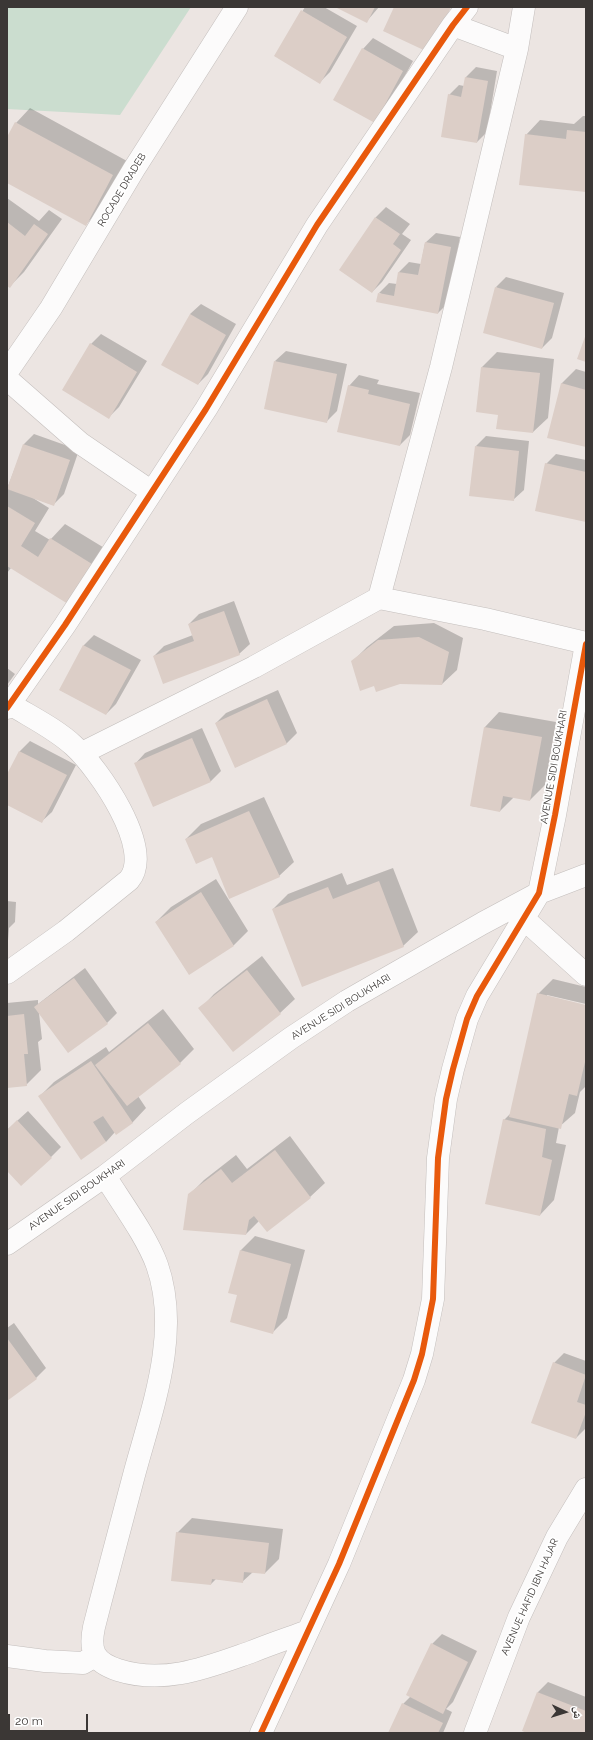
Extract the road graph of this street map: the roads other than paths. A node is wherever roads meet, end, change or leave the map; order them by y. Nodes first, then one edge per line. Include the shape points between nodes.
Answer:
1 (237, 7) edge
2 (467, 7) edge
3 (524, 7) edge
4 (453, 25) junction
5 (517, 49) junction
6 (7, 372) edge
7 (7, 379) edge
8 (152, 492) junction
9 (379, 598) junction
10 (586, 643) edge
11 (9, 706) edge
12 (82, 753) junction
13 (586, 875) edge
14 (539, 893) junction
15 (524, 918) junction
16 (7, 973) edge
17 (586, 975) edge
18 (105, 1176) junction
19 (7, 1244) edge
20 (586, 1489) edge
21 (308, 1631) junction
22 (7, 1656) edge
23 (95, 1656) junction
24 (261, 1733) edge
25 (475, 1733) edge

1 - 6 street, ROCADE DRADEB via 134,169 51,308
2 - 4 street
3 - 5 street
4 - 5 street
4 - 8 street via 317,225 206,409
5 - 9 street via 441,367
7 - 8 street via 80,443
8 - 11 street
9 - 10 street
9 - 12 street via 254,667
10 - 14 street, AVENUE SIDI BOUKHARI
11 - 12 street via 61,736
12 - 16 street via 105,784 132,836 136,857 133,875 66,931
13 - 14 street
14 - 15 street
14 - 18 street, AVENUE SIDI BOUKHARI via 341,1005 271,1052
15 - 17 street
15 - 21 street via 476,996 453,1069 438,1158 432,1299 414,1380 366,1502
18 - 19 street, AVENUE SIDI BOUKHARI
18 - 23 street via 150,1248 157,1265 163,1290 166,1335 155,1397 94,1627 92,1644
20 - 25 street, AVENUE HAFID IBN HAJAR via 557,1537 519,1617
21 - 23 street via 210,1667 175,1675 127,1673 104,1665
21 - 24 street
22 - 23 street via 83,1663

